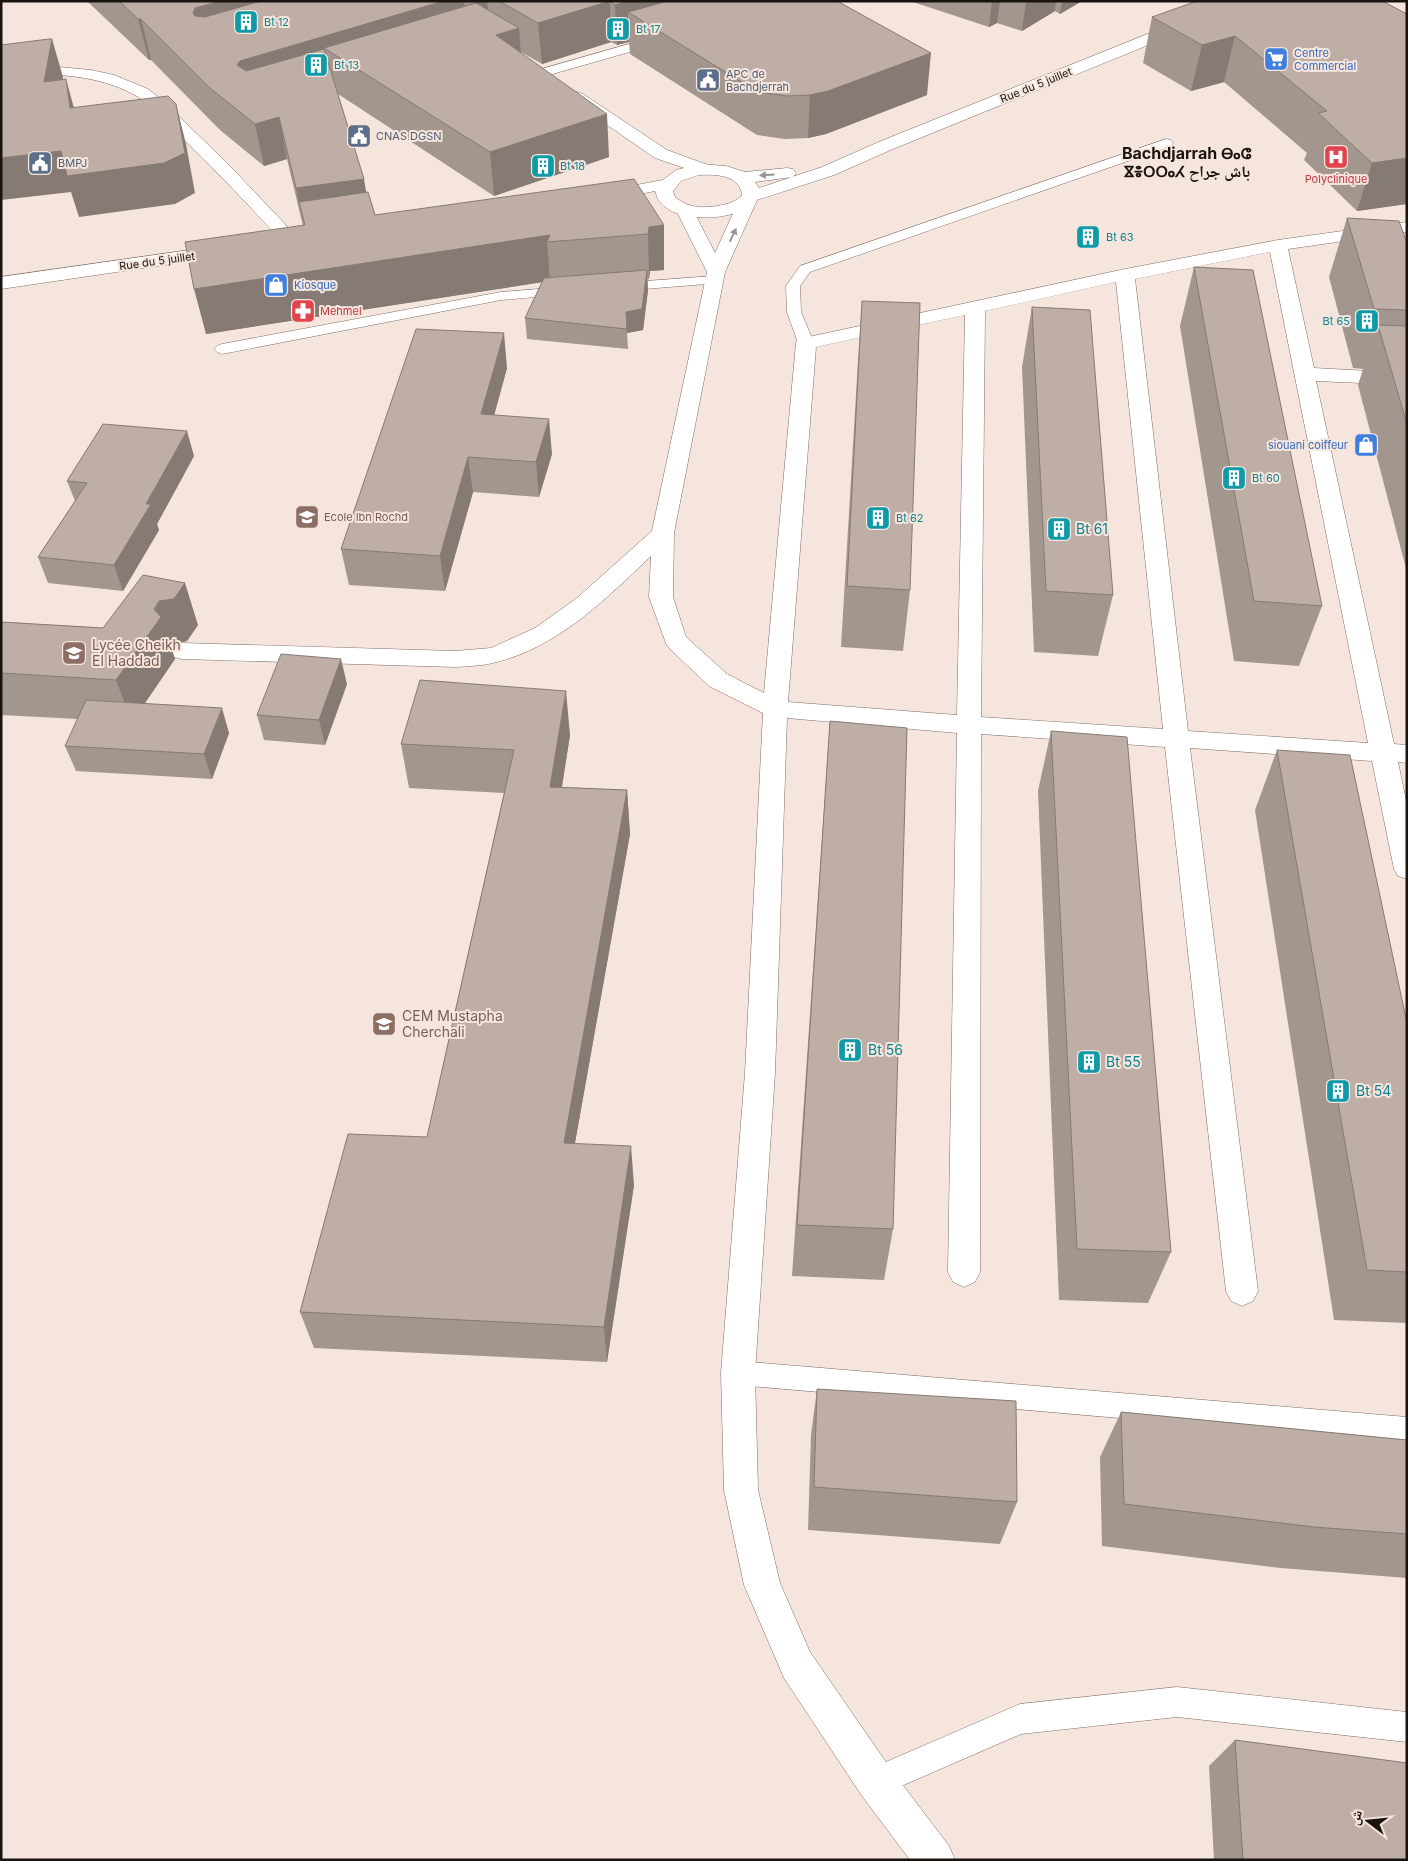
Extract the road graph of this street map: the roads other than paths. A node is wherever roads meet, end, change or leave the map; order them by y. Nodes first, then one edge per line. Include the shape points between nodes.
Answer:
1 (1244, 1) edge
2 (673, 35) edge
3 (524, 63) edge
4 (542, 72) junction
5 (1, 73) edge
6 (1166, 143) dead end
7 (661, 154) junction
8 (702, 169) junction
9 (828, 170) junction
10 (741, 177) junction
11 (667, 189) junction
12 (750, 197) junction
13 (590, 198) edge
14 (685, 210) junction
15 (1407, 227) edge
16 (312, 239) edge
17 (293, 242) junction
18 (273, 244) edge
19 (1278, 245) junction
20 (244, 248) edge
21 (1125, 275) junction
22 (715, 276) junction
23 (1, 283) edge
24 (604, 288) edge
25 (576, 290) edge
26 (975, 308) junction
27 (806, 343) junction
28 (222, 350) dead end
29 (1304, 374) junction
30 (1407, 379) edge
31 (663, 533) junction
32 (182, 651) dead end
33 (775, 709) junction
34 (969, 725) junction
35 (1176, 738) junction
36 (1381, 752) junction
37 (1407, 754) edge
38 (1407, 869) edge
39 (964, 1272) dead end
40 (1242, 1291) dead end
41 (738, 1373) junction
42 (1407, 1430) edge
43 (1407, 1726) edge
44 (876, 1782) junction
45 (935, 1860) edge

1 - 9 street, Rue du 5 juillet
2 - 4 lane
3 - 4 street
4 - 7 street
5 - 17 street via 61,70 92,74 144,94 213,157
6 - 27 lane via 805,269 793,286 794,312
7 - 8 street
7 - 11 street
8 - 10 street
8 - 11 street via 676,176
9 -> 10 street
9 - 12 street
10 - 12 street via 748,183
11 - 13 street
11 - 14 street
12 - 14 street via 729,210
22 -> 12 street
14 - 22 street
15 - 19 street
16 - 17 street
17 - 18 street
19 - 21 street
19 - 29 street
20 - 23 street, Rue du 5 juillet
21 - 26 street
21 - 35 street
22 - 24 lane
22 - 31 street
25 - 28 lane via 502,296
26 - 27 street
26 - 34 street
27 - 33 street
29 - 30 street
29 - 36 street
31 - 32 street via 599,591 540,636 496,654 455,659
31 - 33 street via 661,597 676,640 718,680
33 - 34 street
33 - 41 street via 760,1073
34 - 35 street
34 - 39 street
35 - 36 street
35 - 40 street
36 - 37 street
36 - 38 street
41 - 42 lane
41 - 44 street via 741,1490 762,1586 797,1665
43 - 44 lane via 1177,1702 1157,1704 1020,1719
44 - 45 street

